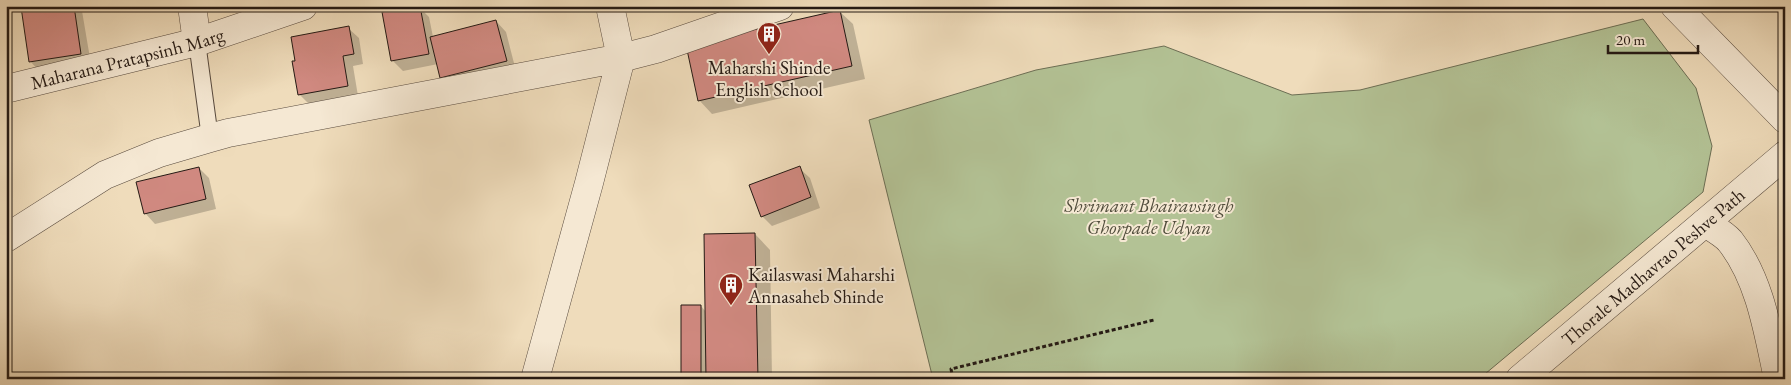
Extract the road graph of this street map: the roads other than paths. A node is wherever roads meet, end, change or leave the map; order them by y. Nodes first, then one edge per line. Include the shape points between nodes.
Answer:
1 (192, 6) edge
2 (303, 6) edge
3 (610, 6) edge
4 (780, 6) edge
5 (1675, 6) edge
6 (197, 42) junction
7 (621, 58) junction
8 (6, 89) edge
9 (1785, 119) edge
10 (210, 138) junction
11 (1785, 156) edge
12 (1705, 223) junction
13 (6, 238) edge
14 (535, 379) edge
15 (1520, 379) edge
16 (1778, 379) edge

1 - 6 street
2 - 6 street, Maharana Pratapsinh Marg
3 - 7 street
4 - 7 street
5 - 9 street
6 - 8 street, Maharana Pratapsinh Marg
6 - 10 lane
7 - 10 street
7 - 14 street
10 - 13 street via 159,153 105,175
11 - 12 street, Thorale Madhavrao Peshve Path
12 - 15 street, Thorale Madhavrao Peshve Path
12 - 16 street via 1729,239 1747,268 1765,321

